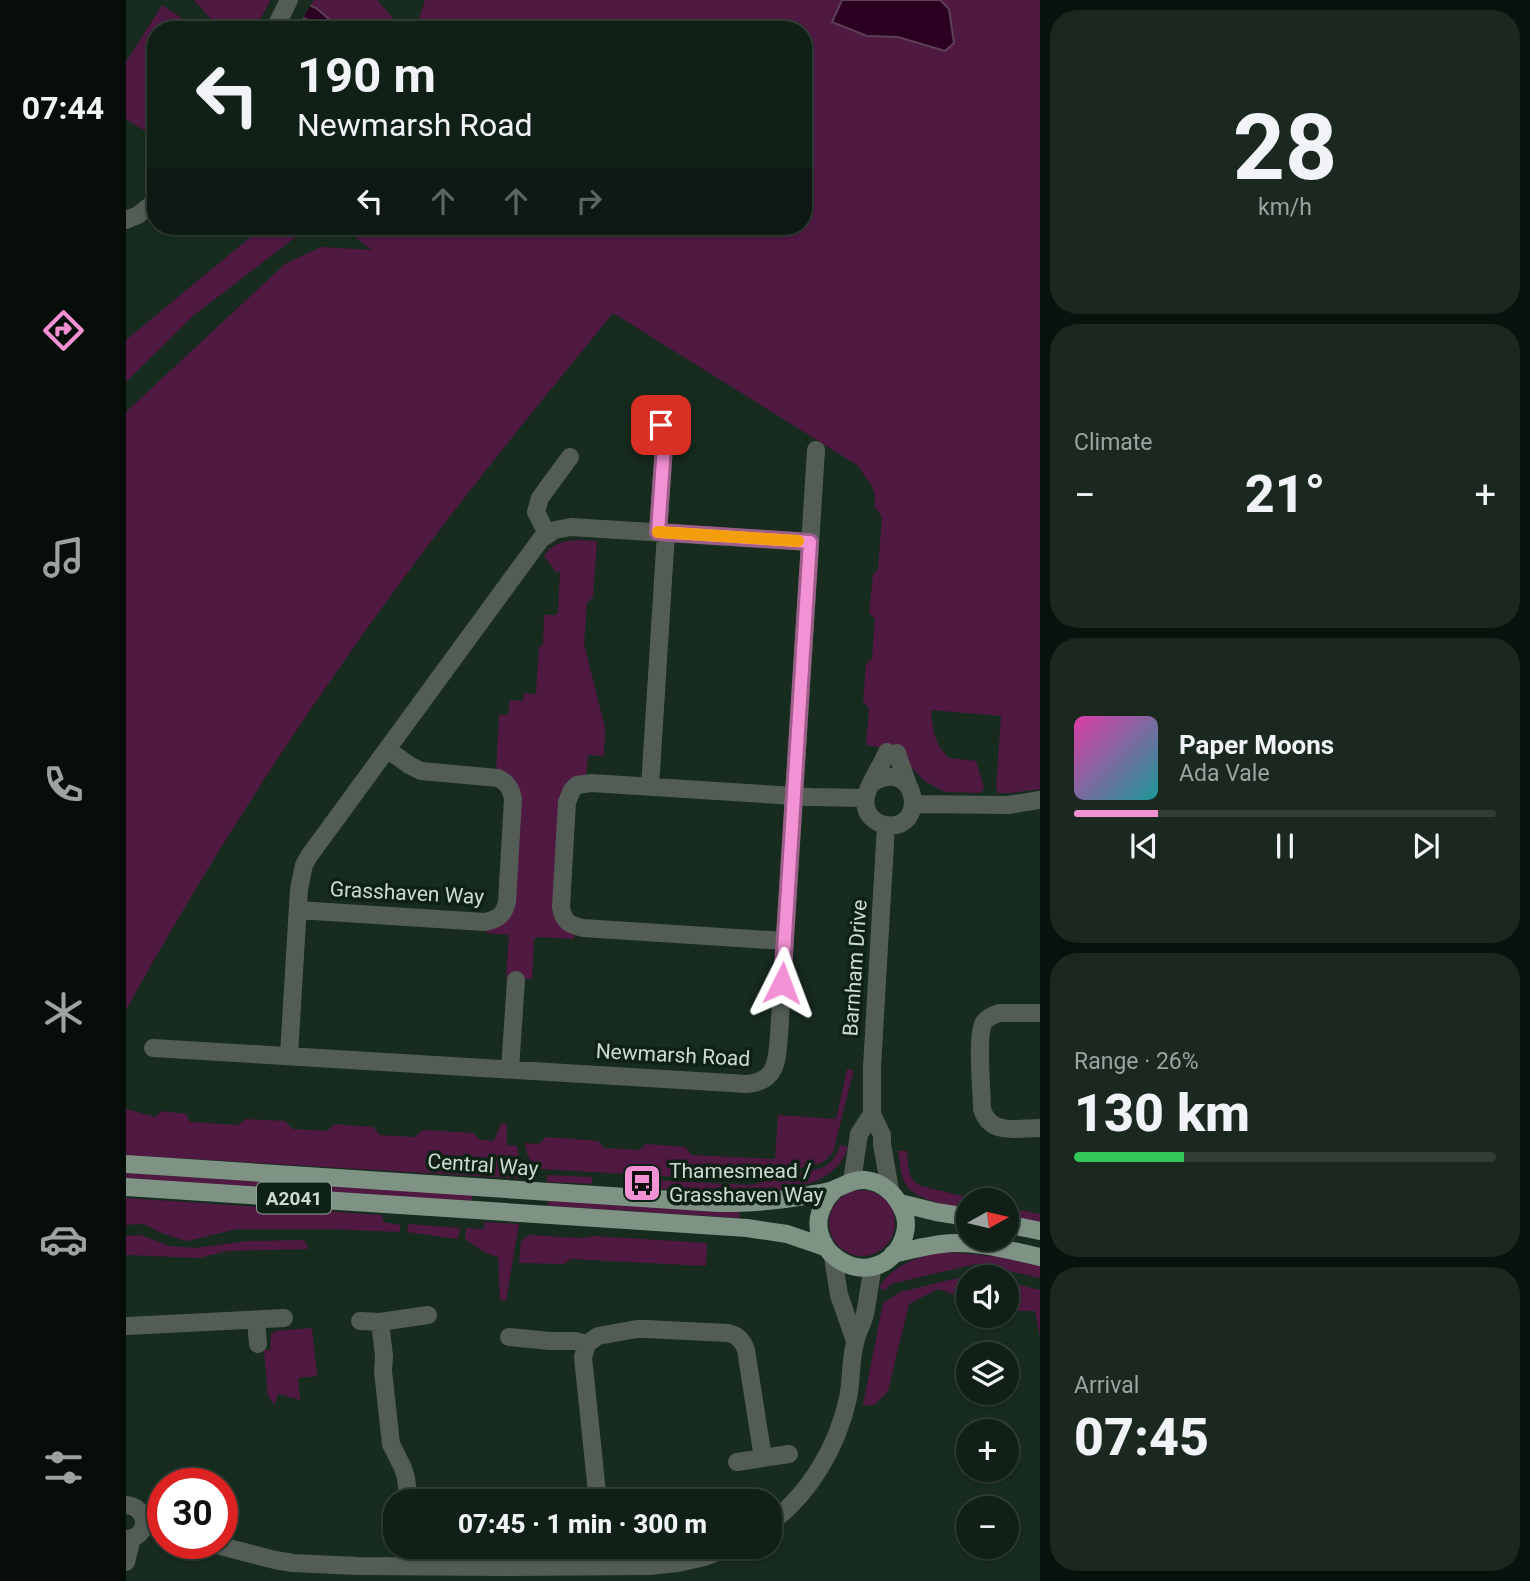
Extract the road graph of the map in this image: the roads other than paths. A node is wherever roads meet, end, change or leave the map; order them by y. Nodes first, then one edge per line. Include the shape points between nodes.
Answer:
1 (289, 0) edge
2 (278, 21) edge
3 (147, 208) edge
4 (126, 220) edge
5 (644, 412) dead end
6 (816, 450) dead end
7 (570, 457) dead end
8 (662, 532) junction
9 (547, 534) junction
10 (810, 542) junction
11 (387, 749) junction
12 (908, 785) junction
13 (650, 787) junction
14 (869, 790) junction
15 (794, 796) junction
16 (1040, 800) edge
17 (914, 804) junction
18 (886, 826) junction
19 (298, 910) junction
20 (785, 940) junction
21 (516, 980) dead end
22 (1040, 1013) edge
23 (153, 1048) dead end
24 (289, 1055) junction
25 (510, 1069) junction
26 (872, 1114) junction
27 (1040, 1128) edge
28 (126, 1164) edge
29 (852, 1181) junction
30 (126, 1187) edge
31 (835, 1189) junction
32 (895, 1196) junction
33 (956, 1215) edge
34 (1019, 1227) edge
35 (1040, 1231) edge
36 (829, 1252) junction
37 (893, 1254) junction
38 (1040, 1257) edge
39 (873, 1266) junction
40 (428, 1315) dead end
41 (284, 1318) dead end
42 (257, 1320) junction
43 (360, 1321) dead end
44 (380, 1322) junction
45 (126, 1326) edge
46 (509, 1337) dead end
47 (855, 1341) junction
48 (258, 1344) dead end
49 (587, 1345) junction
50 (789, 1454) dead end
51 (763, 1458) junction
52 (737, 1462) dead end
53 (407, 1489) edge
54 (597, 1489) edge
55 (126, 1505) edge
56 (782, 1511) edge
57 (144, 1524) junction
58 (147, 1525) edge
59 (129, 1539) edge
60 (238, 1550) edge
61 (415, 1559) edge
62 (604, 1559) edge
63 (695, 1559) edge
64 (126, 1562) edge
65 (416, 1566) junction
66 (605, 1566) junction
67 (471, 1573) edge

1 - 2 street
3 - 4 street
5 - 8 street via 665,432
6 - 10 street, Newmarsh Road
7 - 9 street via 540,498 536,512
8 - 9 street via 571,527
8 - 10 street
8 - 13 street
9 - 11 street
10 - 15 street, Newmarsh Road
11 - 19 street via 309,856 300,878
11 - 19 street, Grasshaven Way via 421,771 498,778 509,786 513,799 505,911 484,922
12 - 14 street via 887,777
12 - 14 street via 892,753
12 - 17 street
13 - 15 street
13 - 20 street via 591,783 572,790 567,802 561,907 566,922 583,928
14 - 15 street
14 - 18 street via 867,813
15 - 20 street, Newmarsh Road
16 - 17 street via 1008,805
17 - 18 street via 907,818
18 - 26 street, Barnham Drive
19 - 24 street
20 - 25 street, Newmarsh Road via 776,1063 771,1074 757,1083
21 - 25 street
22 - 27 street via 992,1015 980,1035 984,1116 1002,1129
23 - 24 street, Newmarsh Road
24 - 25 street, Newmarsh Road
26 - 29 street, Barnham Drive via 859,1134
26 - 32 street, Barnham Drive via 882,1135
28 - 31 main road, Central Way / A2041 via 718,1203 789,1200
29 - 31 main road, Central Way / A2041
29 - 32 main road via 878,1183
30 - 36 main road, A2041 via 747,1228 787,1234
31 - 36 main road via 819,1216 819,1232
32 - 33 main road
32 - 37 main road via 905,1217 905,1231
34 - 35 main road
36 - 39 main road, A2041 via 846,1264
36 - 47 street
37 - 38 main road via 963,1243
37 - 39 main road
39 - 47 street
40 - 44 street
41 - 42 street
42 - 45 street
42 - 48 street
43 - 44 street
44 - 53 street via 391,1444
46 - 49 street
47 - 56 street via 849,1396 839,1430 816,1474
49 - 51 street via 598,1336 646,1329 734,1334 747,1350
49 - 54 street via 583,1356
50 - 51 street
51 - 52 street
55 - 57 street via 142,1512
57 - 58 street
57 - 59 street via 141,1533
59 - 64 street
60 - 65 street via 293,1563
61 - 65 street
62 - 66 street
63 - 66 street
65 - 67 street
66 - 67 street

